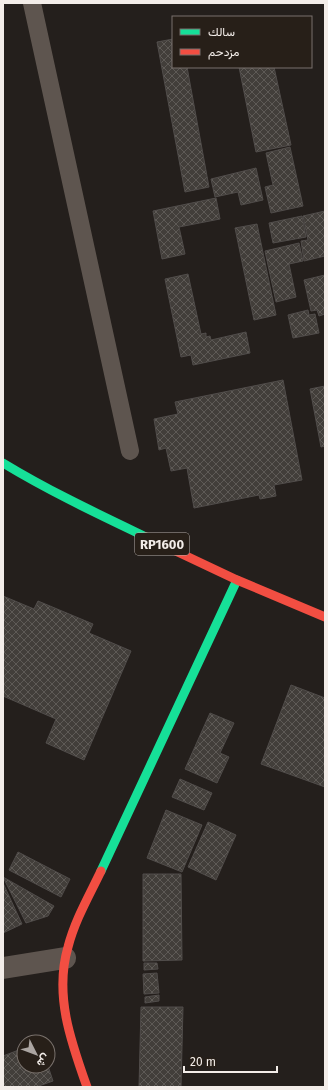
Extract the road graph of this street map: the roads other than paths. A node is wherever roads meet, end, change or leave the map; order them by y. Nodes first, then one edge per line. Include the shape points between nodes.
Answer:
1 (32, 3) edge
2 (130, 451) dead end
3 (3, 463) edge
4 (237, 580) junction
5 (325, 618) edge
6 (65, 958) junction
7 (3, 968) edge
8 (87, 1087) edge

1 - 2 lane
3 - 4 street, RP1600 via 90,510
4 - 5 street, RP1600
4 - 6 street via 79,917 70,937
6 - 7 street
6 - 8 street via 62,978 65,1020

